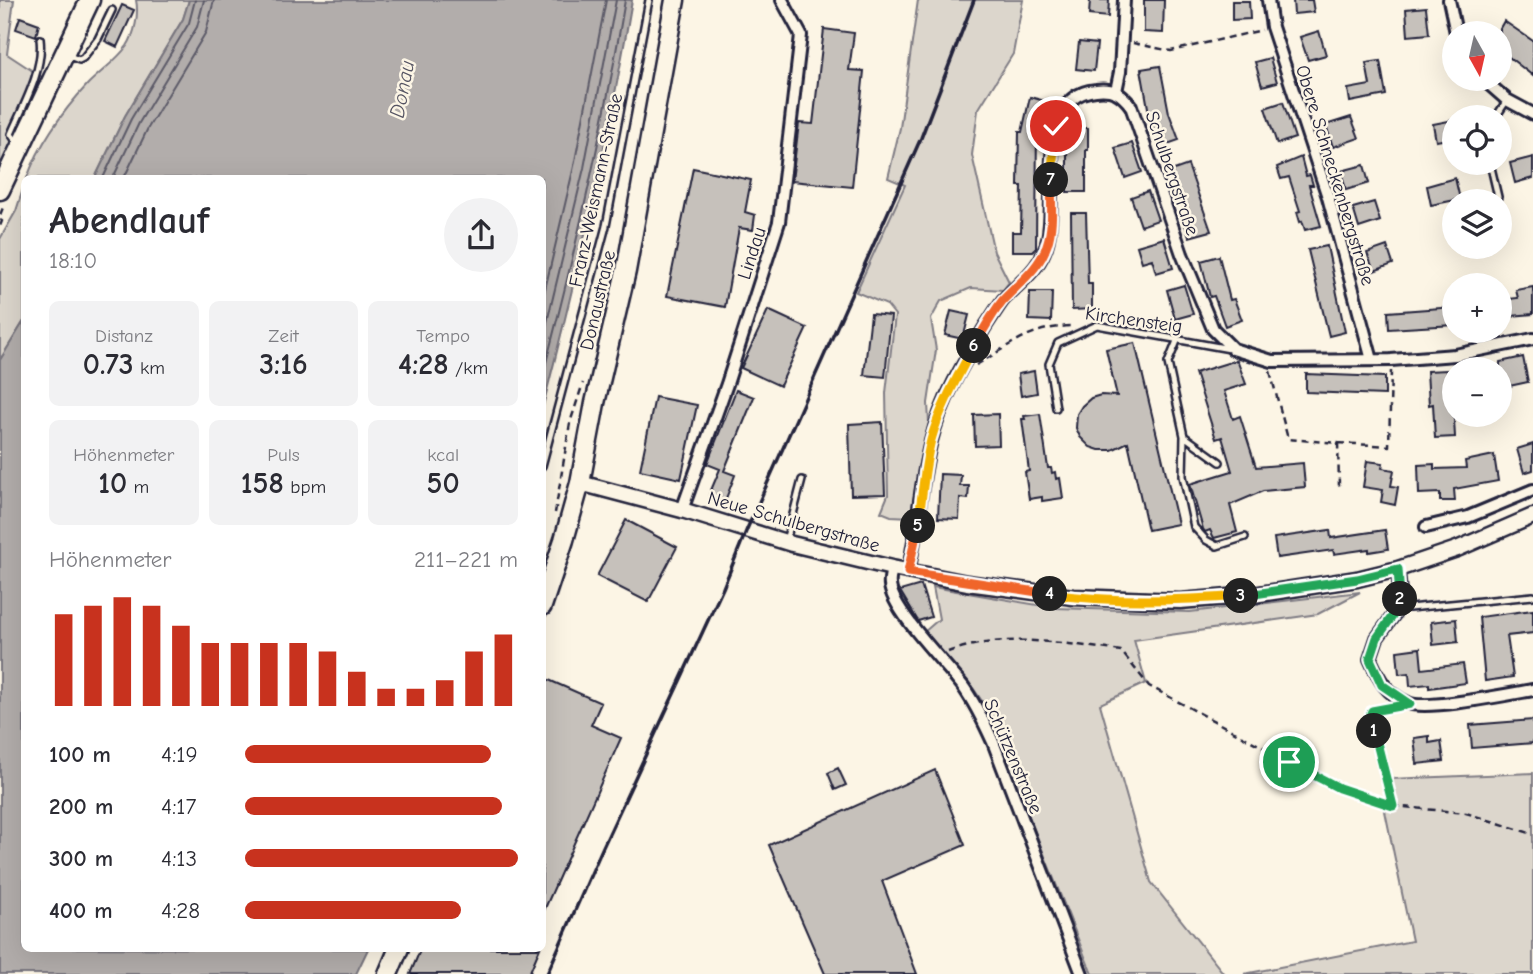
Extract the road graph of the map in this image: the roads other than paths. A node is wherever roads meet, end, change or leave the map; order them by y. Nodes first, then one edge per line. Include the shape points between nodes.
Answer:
1 (90, 0) edge
2 (649, 0) edge
3 (675, 0) edge
4 (782, 0) edge
5 (1124, 0) edge
6 (1268, 0) edge
7 (1449, 0) edge
8 (112, 10) dead end
9 (1453, 21) edge
10 (40, 39) dead end
11 (65, 54) junction
12 (1116, 91) junction
13 (1497, 91) edge
14 (1507, 100) junction
15 (1504, 105) edge
16 (1533, 114) edge
17 (20, 147) junction
18 (0, 190) edge
19 (1533, 339) edge
20 (1177, 341) junction
21 (1233, 349) junction
22 (1372, 360) junction
23 (1056, 408) dead end
24 (1184, 436) junction
25 (546, 451) edge
26 (1220, 462) dead end
27 (802, 480) dead end
28 (580, 483) junction
29 (1533, 490) edge
30 (682, 510) junction
31 (1533, 516) edge
32 (1426, 527) dead end
33 (1245, 537) dead end
34 (786, 542) junction
35 (892, 568) junction
36 (1398, 569) junction
37 (908, 572) junction
38 (546, 594) edge
39 (1533, 596) edge
40 (1401, 604) junction
41 (1533, 690) edge
42 (397, 952) edge
43 (388, 974) edge
44 (1082, 974) edge

1 - 11 main road
2 - 25 lane, Franz-Weismann-Straße via 606,226
3 - 28 main road, Donaustraße via 626,271
4 - 30 street, Lindau via 801,35 779,222
5 - 12 street
6 - 22 street, Obere Schneckenbergstraße via 1272,27 1328,197
7 - 9 street
8 - 11 lane via 83,58
10 - 17 lane via 37,65 11,134
11 - 17 main road
12 - 21 street, Schulbergstraße via 1131,106 1213,330
12 - 37 street via 1088,90 1067,103 1059,116 1048,243 1036,266 1001,302 958,375 931,442
13 - 14 street
14 - 15 lane
14 - 16 street
17 - 18 main road
19 - 22 street via 1455,355
20 - 21 lane, Kirchensteig
20 - 23 lane, Kirchensteig via 1097,326 1058,343 1049,364
20 - 24 lane via 1168,363
21 - 22 street via 1267,359
24 - 26 lane
24 - 33 lane via 1183,476 1194,527 1217,545
27 - 34 lane
28 - 30 street, Neue Schulbergstraße
28 - 38 main road, Donaustraße
29 - 32 street via 1468,517
30 - 34 street, Neue Schulbergstraße
31 - 36 street, Neue Schulbergstraße
34 - 35 street, Neue Schulbergstraße
35 - 37 street, Neue Schulbergstraße
35 - 44 street, Schützenstraße via 890,586 895,598 963,686 987,730
36 - 37 street, Neue Schulbergstraße via 1253,595 1180,601 1073,597
36 - 40 street
39 - 40 lane via 1409,608
40 - 41 street via 1377,638 1370,659 1382,685 1410,704
42 - 43 main road

